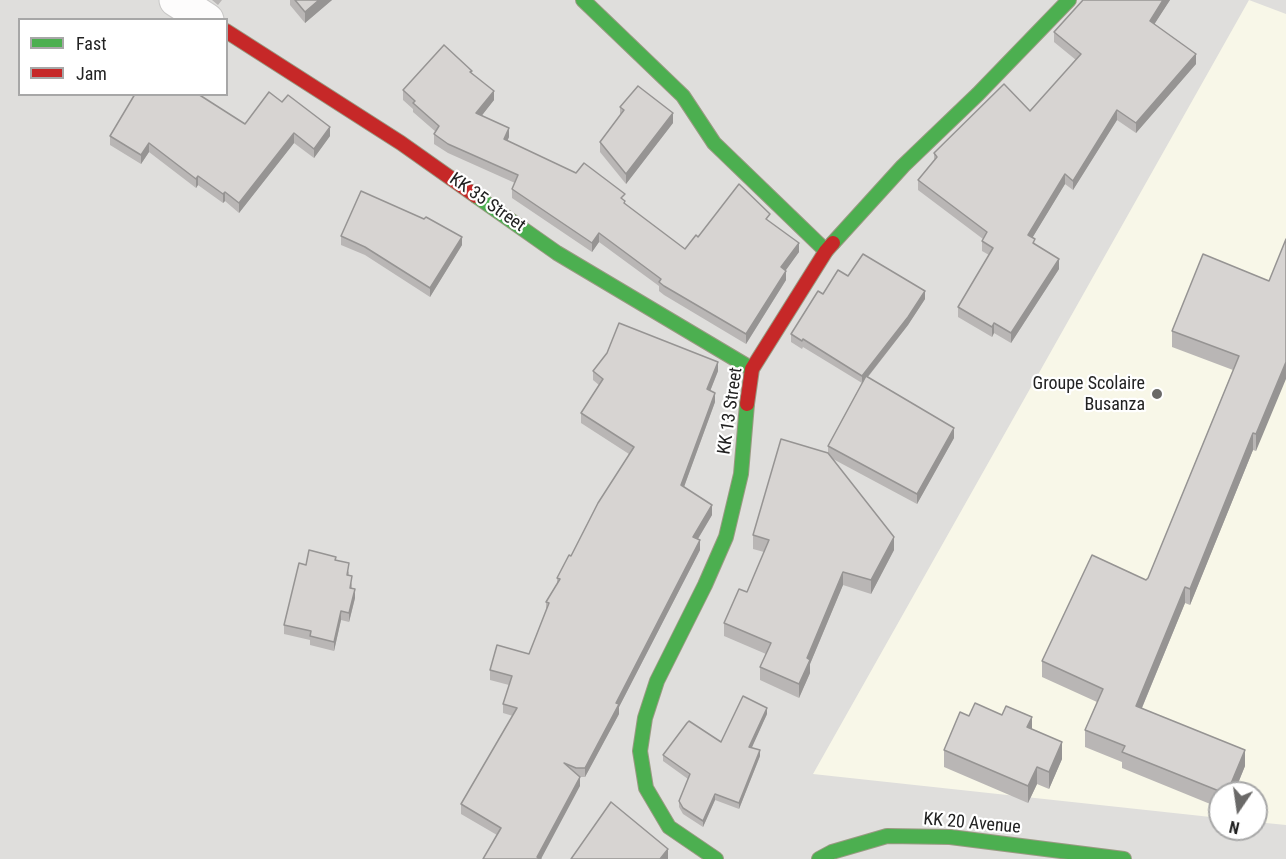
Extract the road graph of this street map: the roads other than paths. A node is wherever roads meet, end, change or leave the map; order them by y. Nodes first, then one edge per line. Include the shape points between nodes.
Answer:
1 (176, 0) edge
2 (583, 0) edge
3 (1069, 0) edge
4 (204, 18) edge
5 (228, 32) edge
6 (826, 251) junction
7 (752, 369) junction
8 (716, 859) edge
9 (819, 859) edge
10 (1124, 859) edge

1 - 4 street
2 - 6 street via 683,96 714,143
3 - 6 street, KK 13 Street via 903,166
5 - 7 street, KK 35 Street via 401,143 557,253
6 - 7 street, KK 13 Street
7 - 8 street, KK 13 Street via 741,474 726,537 657,681 640,751 646,788 669,827
9 - 10 street, KK 20 Avenue via 887,836 950,837

